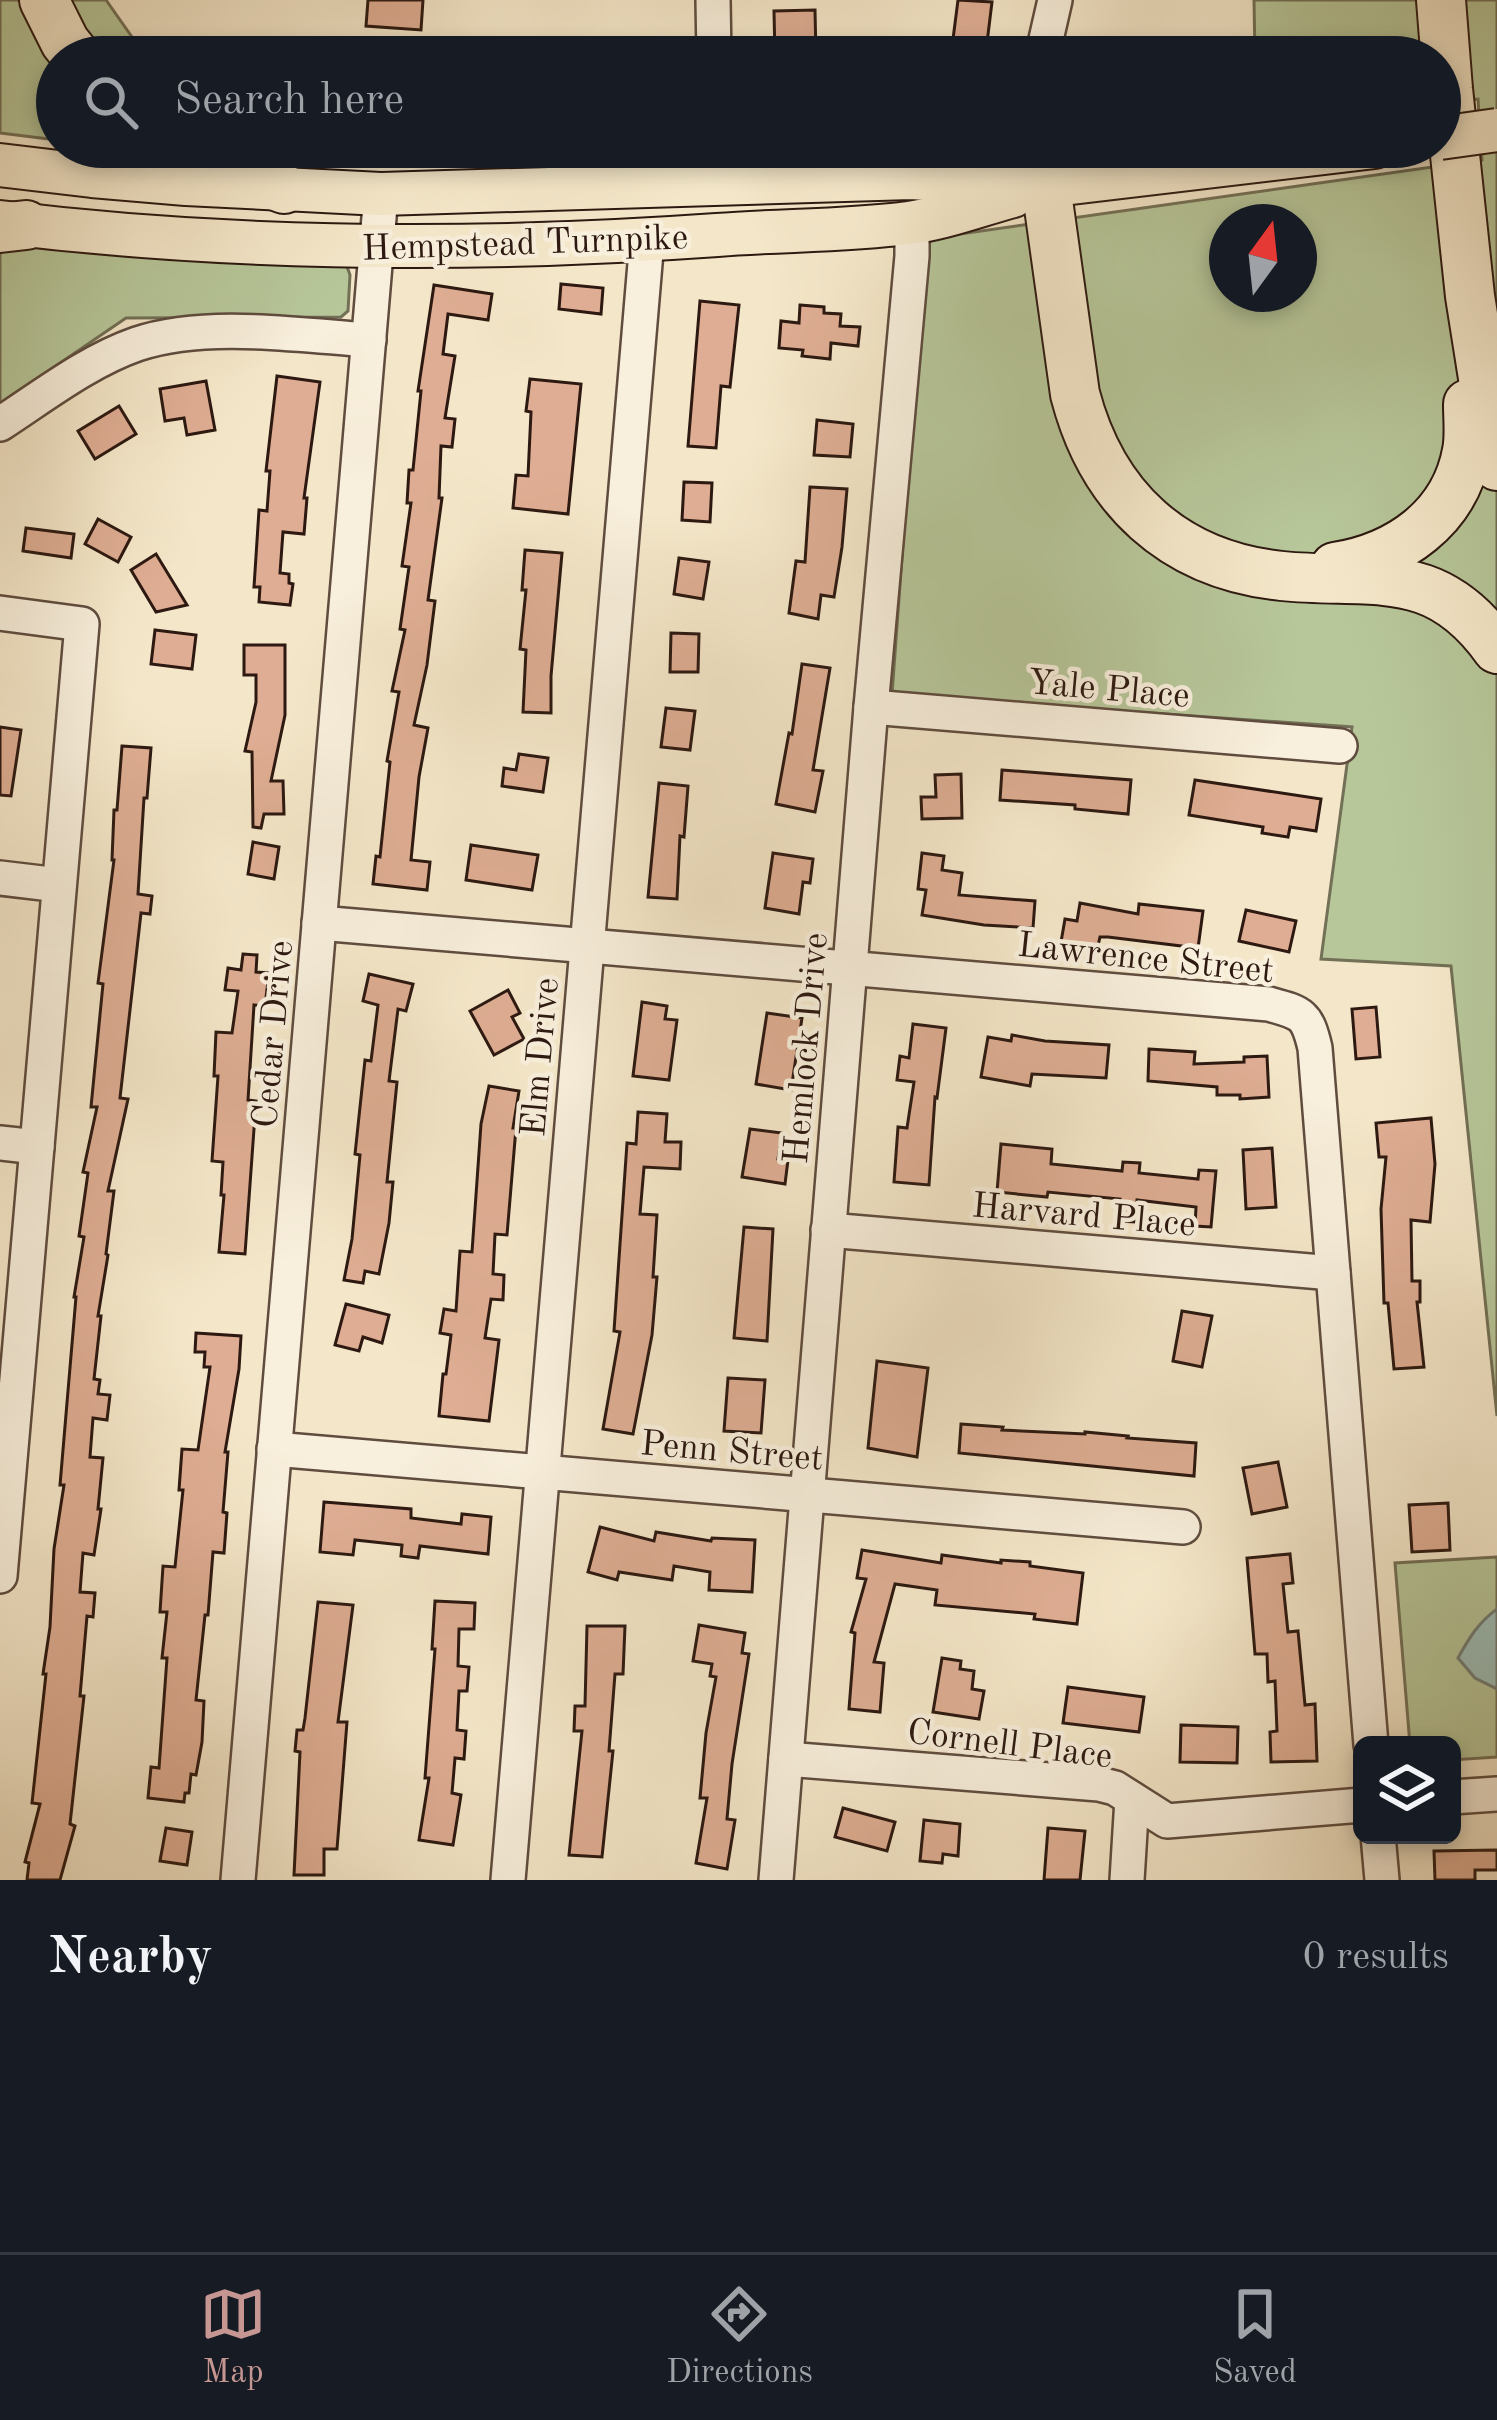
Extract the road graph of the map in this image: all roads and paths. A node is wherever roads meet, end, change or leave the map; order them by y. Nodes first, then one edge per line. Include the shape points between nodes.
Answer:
1 (44, 0) edge
2 (713, 0) edge
3 (1055, 0) edge
4 (1442, 0) edge
5 (62, 36) edge
6 (714, 36) edge
7 (1047, 36) edge
8 (1444, 36) edge
9 (1497, 130) edge
10 (1461, 135) edge
11 (0, 165) edge
12 (232, 168) edge
13 (690, 168) edge
14 (730, 168) edge
15 (1031, 168) edge
16 (1041, 168) edge
17 (1043, 168) edge
18 (1456, 168) edge
19 (842, 182) junction
20 (284, 189) junction
21 (381, 194) junction
22 (912, 223) junction
23 (9, 225) edge
24 (647, 240) junction
25 (376, 246) junction
26 (1470, 296) junction
27 (369, 340) junction
28 (1497, 380) edge
29 (0, 424) edge
30 (1497, 466) edge
31 (1282, 576) junction
32 (0, 613) edge
33 (1497, 649) edge
34 (871, 706) junction
35 (1340, 746) dead end
36 (0, 878) edge
37 (59, 886) junction
38 (319, 923) junction
39 (586, 946) junction
40 (850, 969) junction
41 (0, 1143) edge
42 (37, 1147) junction
43 (828, 1230) junction
44 (1333, 1273) junction
45 (274, 1449) junction
46 (542, 1473) junction
47 (807, 1494) junction
48 (1183, 1527) dead end
49 (0, 1576) edge
50 (1370, 1736) edge
51 (785, 1759) junction
52 (1497, 1793) edge
53 (1461, 1797) edge
54 (1132, 1799) junction
55 (1353, 1806) edge
56 (1379, 1844) edge
57 (238, 1880) edge
58 (508, 1880) edge
59 (776, 1880) edge
60 (1127, 1880) edge
61 (1382, 1880) edge

1 - 5 highway
2 - 6 street
3 - 7 street
4 - 8 highway
9 - 10 main road, bridge
11 - 20 main road, Hempstead Turnpike
12 - 20 highway
13 - 21 main road, Hempstead Turnpike
14 - 19 main road, Hempstead Turnpike
15 - 19 main road, Hempstead Turnpike
16 - 22 main road, Hempstead Turnpike
17 - 31 highway via 1075,394 1108,477 1182,544 1223,564
18 - 26 highway
19 - 24 main road via 670,209
20 - 21 main road, Hempstead Turnpike
21 - 25 street, Cedar Drive
22 - 24 main road, Hempstead Turnpike
22 - 34 street, Hemlock Drive
23 - 25 main road, Hempstead Turnpike
24 - 25 main road, Hempstead Turnpike
24 - 39 street, Elm Drive
25 - 27 street, Cedar Drive
26 - 28 highway
26 - 30 highway
26 - 31 highway via 1468,448 1444,505 1383,555
27 - 29 street via 184,333 103,360
27 - 38 street, Cedar Drive
31 - 33 highway via 1417,585 1460,608
32 - 37 street via 82,625
34 - 35 street, Yale Place
34 - 40 street, Hemlock Drive
36 - 37 street
37 - 42 street
38 - 39 street, Lawrence Street
38 - 45 street, Cedar Drive
39 - 40 street, Lawrence Street
39 - 46 street, Elm Drive
40 - 43 street, Hemlock Drive
40 - 44 street, Lawrence Street via 1298,1012 1315,1048
41 - 42 street
42 - 49 street
43 - 44 street, Harvard Place
43 - 47 street, Hemlock Drive
44 - 50 street, Lawrence Street
45 - 46 street, Penn Street
45 - 57 street, Cedar Drive
46 - 47 street, Penn Street
46 - 58 street, Elm Drive
47 - 48 street, Penn Street
47 - 51 street, Hemlock Drive
51 - 54 street, Cornell Place via 1099,1784
51 - 59 street, Hemlock Drive
52 - 53 street
54 - 55 street, Cornell Place via 1167,1822
54 - 60 street
56 - 61 street

